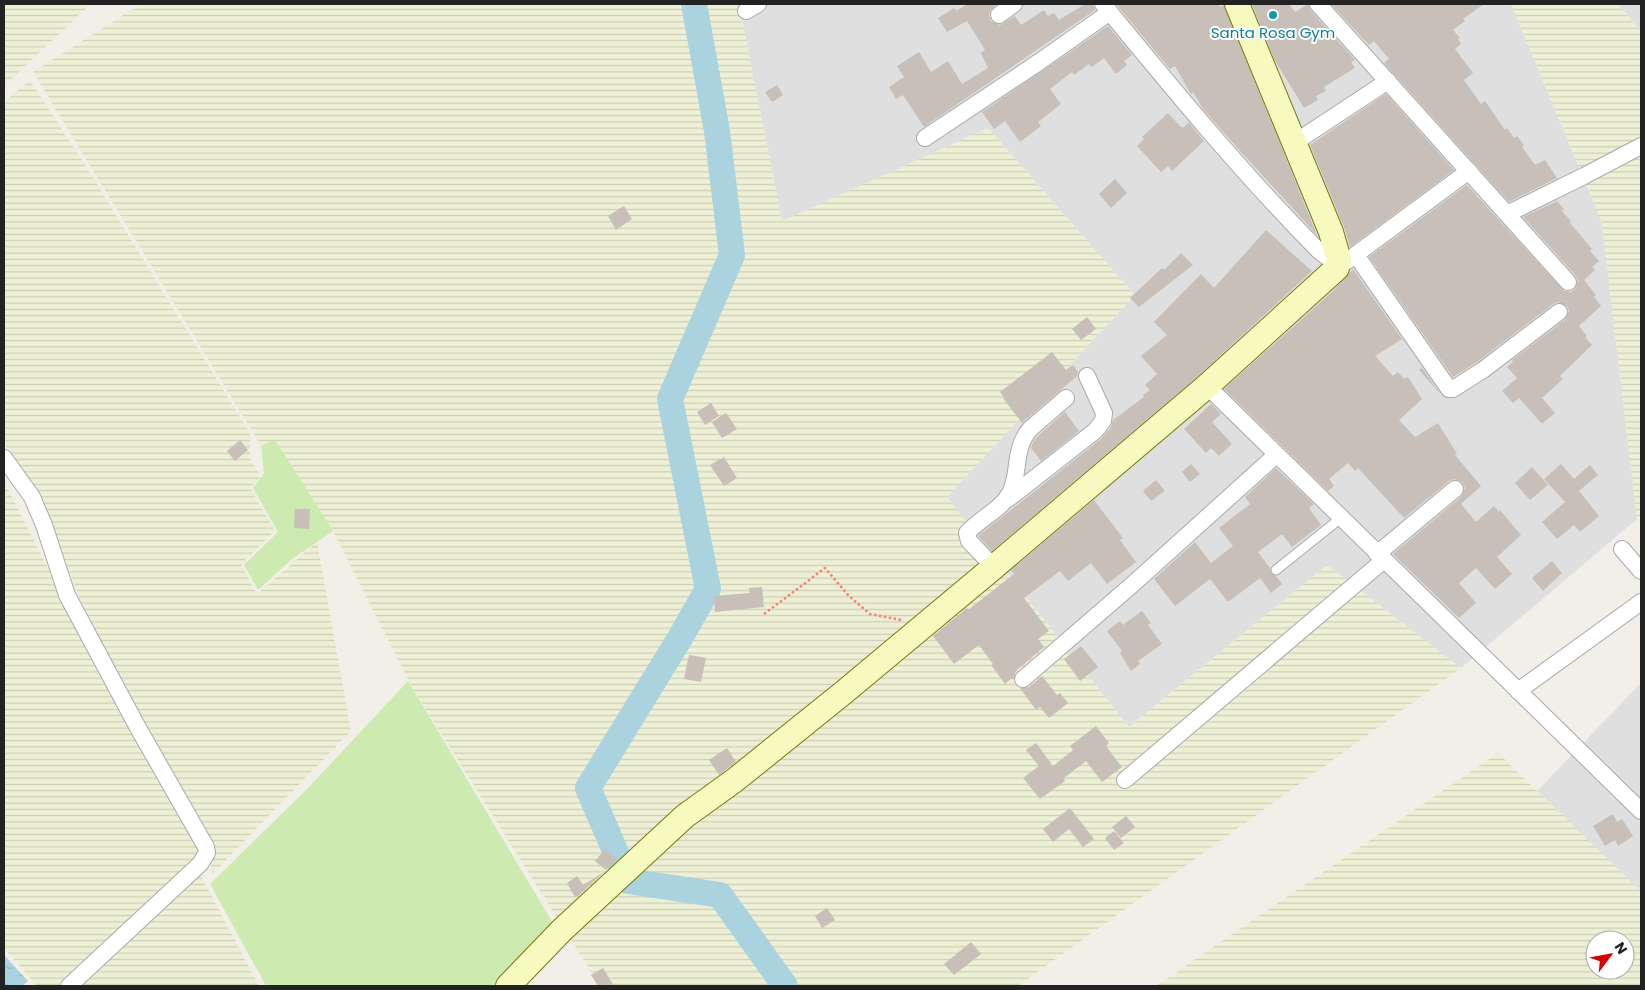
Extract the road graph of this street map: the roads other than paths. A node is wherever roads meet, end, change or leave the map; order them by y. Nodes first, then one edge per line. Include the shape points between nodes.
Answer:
1 (1014, 4) edge
2 (1237, 4) edge
3 (1318, 4) edge
4 (1106, 8) edge
5 (999, 14) dead end
6 (1388, 81) junction
7 (925, 138) dead end
8 (1294, 143) junction
9 (1641, 146) edge
10 (1469, 171) junction
11 (1507, 214) junction
12 (1344, 261) junction
13 (1568, 282) dead end
14 (1559, 312) dead end
15 (1087, 376) dead end
16 (1207, 386) junction
17 (1066, 398) dead end
18 (1276, 455) junction
19 (4, 458) edge
20 (1455, 489) dead end
21 (1004, 502) junction
22 (1341, 518) junction
23 (1622, 548) dead end
24 (1381, 557) junction
25 (994, 566) junction
26 (1276, 570) dead end
27 (1641, 571) edge
28 (1641, 602) edge
29 (1023, 679) dead end
30 (1518, 691) junction
31 (1125, 780) dead end
32 (1641, 811) edge
33 (69, 986) edge
34 (508, 986) edge

1 - 5 street
2 - 8 street
3 - 6 street
4 - 7 street via 1039,62
4 - 12 street via 1212,136 1266,195 1326,257
6 - 8 street
6 - 10 street
8 - 12 street
9 - 11 street
10 - 11 street
10 - 12 street
11 - 13 street
12 - 14 street via 1449,389 1484,370
12 - 16 street
15 - 21 street via 1104,413 1104,421
16 - 18 street
16 - 25 street
17 - 21 street via 1021,440 1011,492
18 - 22 street
18 - 29 street
19 - 33 street via 32,497 67,595 207,853 200,864
20 - 24 street
21 - 25 street via 967,533 970,541
22 - 24 street
22 - 26 lane
23 - 27 street
24 - 30 street
24 - 31 street
25 - 34 street via 735,780 685,816 562,930
28 - 30 street
30 - 32 street

